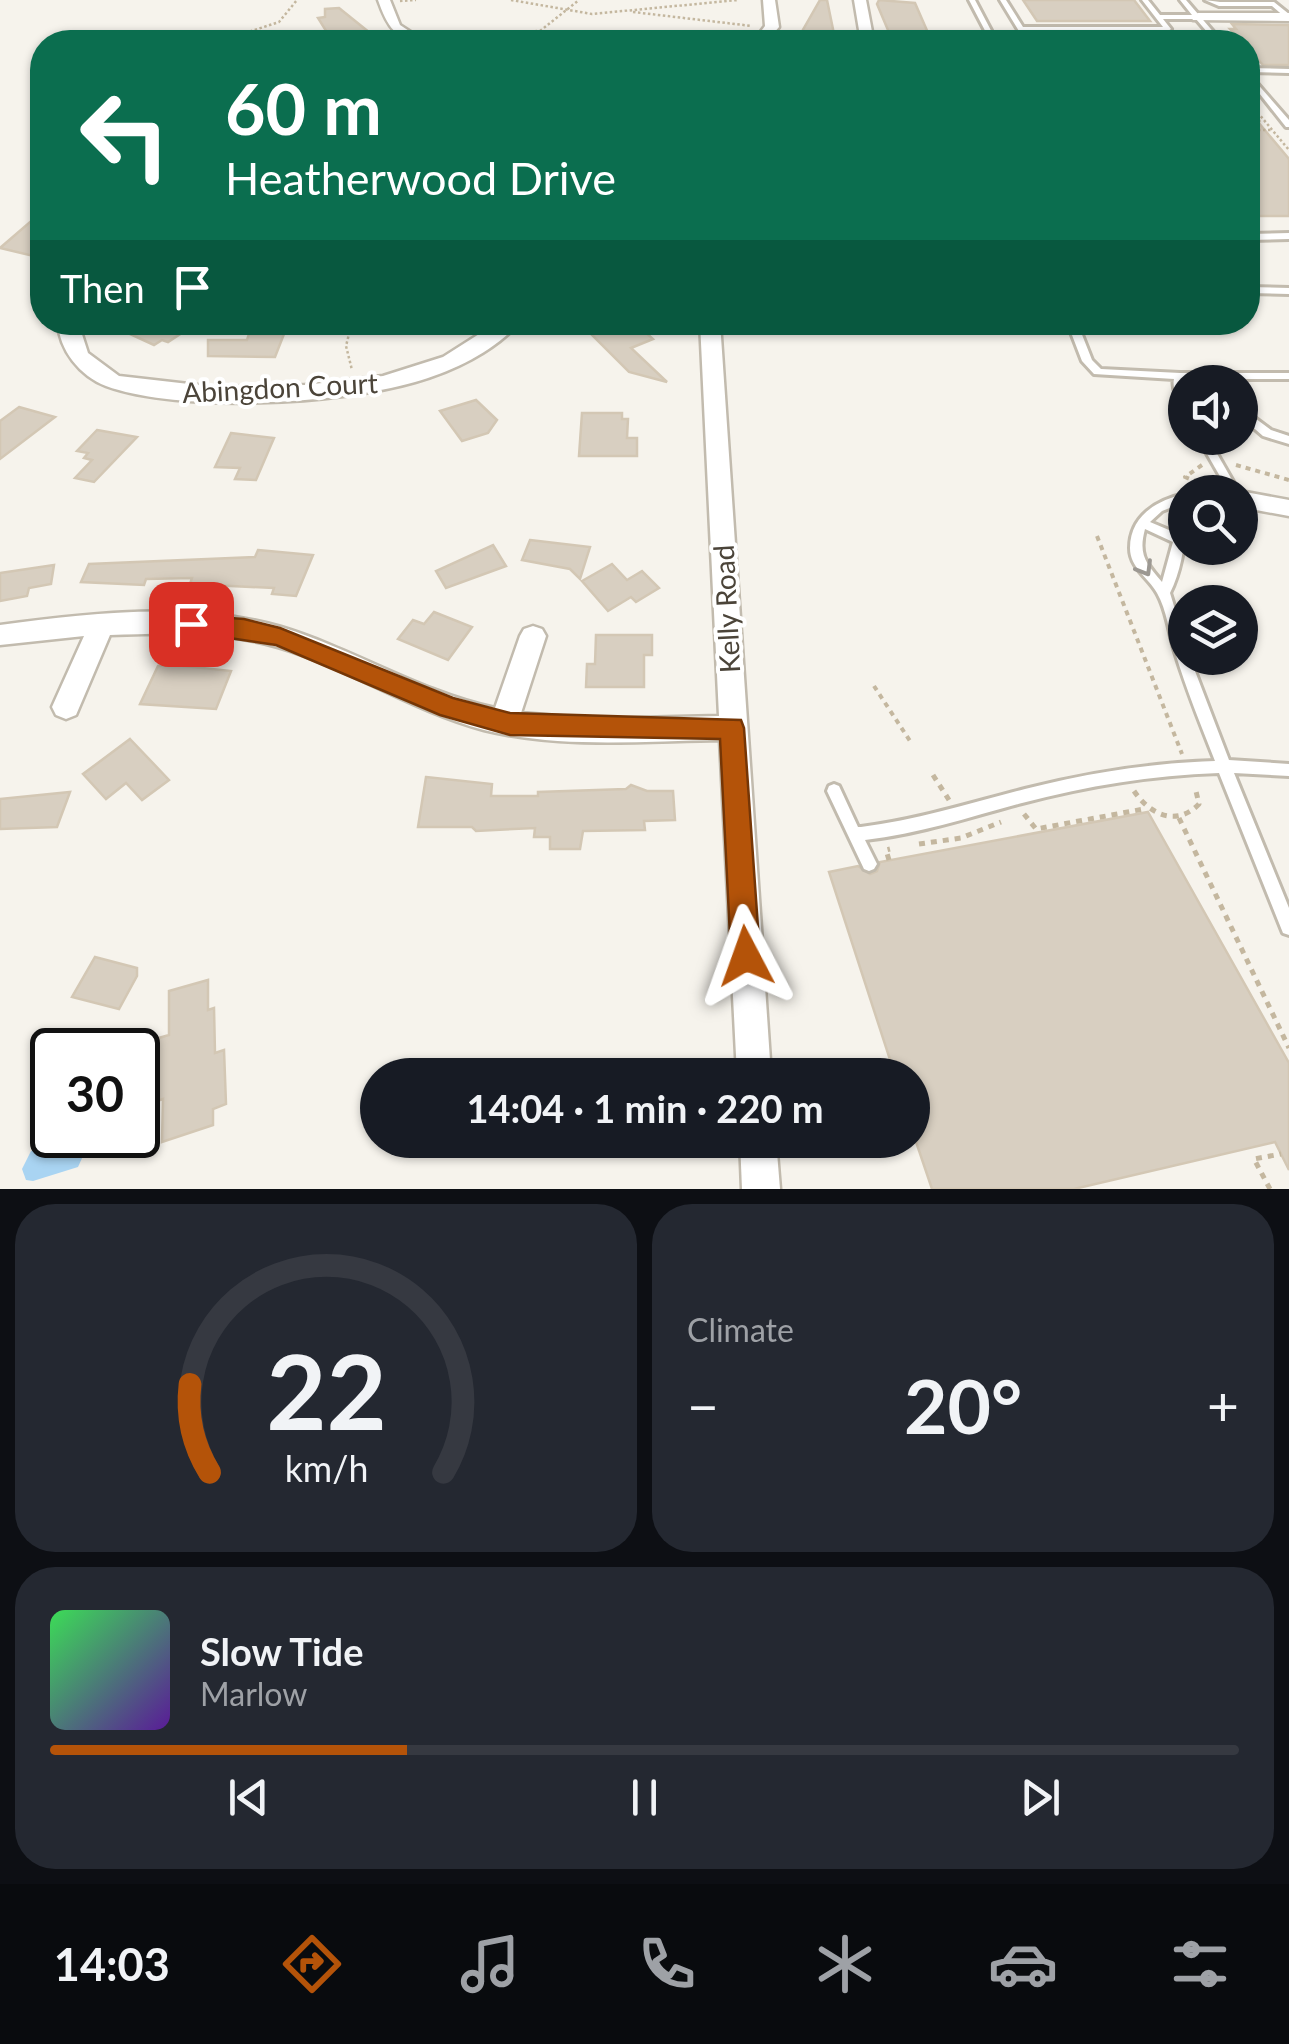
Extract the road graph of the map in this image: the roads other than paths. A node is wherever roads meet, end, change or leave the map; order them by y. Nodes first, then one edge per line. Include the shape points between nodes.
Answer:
1 (384, 0) edge
2 (770, 0) edge
3 (860, 0) edge
4 (972, 0) edge
5 (1003, 0) edge
6 (1145, 0) edge
7 (1182, 0) edge
8 (1208, 0) edge
9 (1274, 4) junction
10 (1289, 4) edge
11 (1158, 17) junction
12 (1198, 17) junction
13 (1288, 17) edge
14 (1021, 29) joint
15 (399, 30) edge
16 (770, 30) edge
17 (866, 30) edge
18 (988, 30) edge
19 (1209, 30) edge
20 (1289, 70) edge
21 (1260, 72) edge
22 (1260, 88) edge
23 (1289, 124) edge
24 (1260, 236) edge
25 (1289, 236) edge
26 (1260, 290) edge
27 (1289, 290) edge
28 (69, 335) edge
29 (494, 335) edge
30 (711, 335) edge
31 (1077, 335) edge
32 (1168, 375) edge
33 (1289, 376) edge
34 (1258, 377) edge
35 (1258, 425) edge
36 (1289, 440) edge
37 (1168, 502) edge
38 (1258, 502) edge
39 (1289, 508) edge
40 (1142, 524) junction
41 (1168, 530) edge
42 (1175, 565) edge
43 (1164, 592) junction
44 (101, 627) junction
45 (0, 635) edge
46 (533, 636) dead end
47 (66, 707) dead end
48 (504, 722) junction
49 (732, 728) junction
50 (1223, 767) junction
51 (1289, 770) edge
52 (834, 792) dead end
53 (854, 834) junction
54 (869, 864) dead end
55 (1289, 927) edge
56 (753, 1058) edge
57 (759, 1158) edge
58 (761, 1189) edge

1 - 15 street
2 - 16 street
3 - 17 street
4 - 18 lane
5 - 14 lane
6 - 11 lane
7 - 12 lane
8 - 9 lane
9 - 10 lane
9 - 13 lane
11 - 12 lane
11 - 14 lane via 1168,29
12 - 13 street
12 - 19 lane
20 - 21 lane
22 - 23 lane
24 - 25 lane
26 - 27 lane
28 - 29 street, Abingdon Court via 85,362 104,376 182,392 351,388 434,369
30 - 49 street, Kelly Road
31 - 32 lane via 1098,372
33 - 34 lane
35 - 36 lane
37 - 40 lane
38 - 39 street
40 - 41 lane
40 -> 43 lane via 1136,556
42 - 43 lane
43 - 50 lane
44 - 45 street
44 - 47 street
44 - 48 street via 191,624 261,632 449,707
46 - 48 street
48 - 49 street
49 - 56 street, Kelly Road
50 - 51 lane
50 - 53 lane via 1126,773 922,826
50 - 55 lane
52 - 53 lane
53 - 54 lane
57 - 58 street

